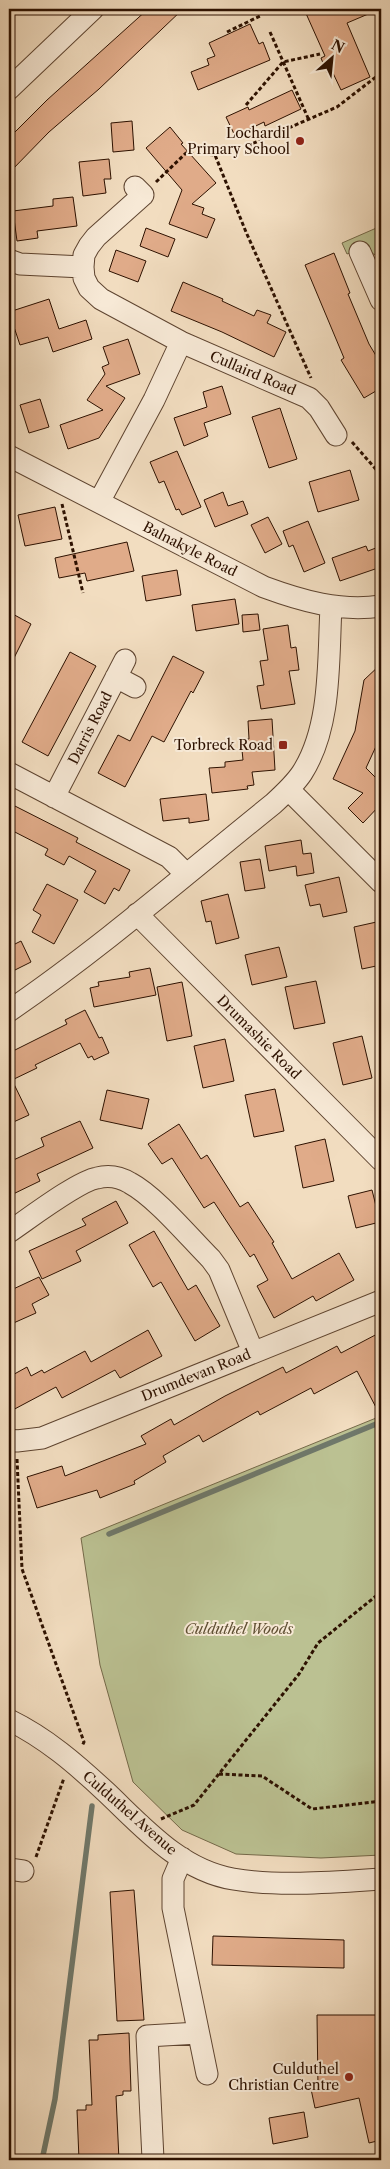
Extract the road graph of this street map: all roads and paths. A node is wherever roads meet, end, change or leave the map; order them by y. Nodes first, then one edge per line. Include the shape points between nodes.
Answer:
1 (93, 9) edge
2 (260, 16) dead end
3 (226, 32) dead end
4 (270, 32) dead end
5 (320, 54) dead end
6 (283, 62) junction
7 (381, 73) edge
8 (10, 98) edge
9 (246, 105) dead end
10 (308, 118) junction
11 (247, 146) dead end
12 (139, 191) joint
13 (9, 260) edge
14 (370, 261) edge
15 (83, 267) junction
16 (381, 300) edge
17 (182, 342) junction
18 (311, 380) dead end
19 (346, 438) joint
20 (9, 456) edge
21 (381, 475) edge
22 (57, 482) junction
23 (99, 502) junction
24 (83, 593) dead end
25 (381, 606) edge
26 (331, 607) junction
27 (136, 687) dead end
28 (9, 773) edge
29 (289, 790) junction
30 (54, 797) junction
31 (186, 874) junction
32 (381, 882) edge
33 (137, 914) junction
34 (9, 1011) edge
35 (381, 1160) edge
36 (9, 1232) edge
37 (381, 1301) edge
38 (253, 1352) junction
39 (13, 1440) edge
40 (381, 1592) edge
41 (9, 1720) edge
42 (73, 1763) junction
43 (219, 1774) junction
44 (381, 1801) edge
45 (142, 1827) junction
46 (182, 1858) junction
47 (16, 1870) edge
48 (381, 1878) edge
49 (198, 2033) junction
50 (207, 2074) dead end
51 (153, 2159) edge

1 - 8 street
2 - 3 path
4 - 6 path
5 - 6 path
6 - 9 path
6 - 10 path
7 - 10 path via 337,107
10 - 11 path
12 - 15 street via 96,237 84,255
12 - 18 path via 186,153 215,155
13 - 15 street via 20,264
14 - 16 street
15 - 17 street, Cullaird Road via 89,288 101,299
17 - 19 street, Cullaird Road via 308,398
17 - 23 street
19 - 21 path
20 - 22 street, Balnakyle Road
22 - 23 street, Balnakyle Road
22 - 24 path
23 - 26 street, Balnakyle Road via 264,587 298,600
25 - 26 street, Balnakyle Road
26 - 29 street via 325,707 320,733 302,774
27 - 30 street, Darris Road via 121,668
28 - 30 street
29 - 31 street
29 - 32 street
30 - 31 street via 169,857
31 - 33 street
33 - 34 street via 56,979
33 - 35 street, Drumashie Road
36 - 38 street via 95,1178 113,1177 129,1182 144,1192 211,1259 219,1270
37 - 38 street, Drumdevan Road
38 - 39 street, Drumdevan Road via 42,1438
39 - 42 path via 22,1569 84,1742
40 - 43 path via 318,1643 299,1674
41 - 42 street, Culduthel Avenue via 50,1742
42 - 45 street, Culduthel Avenue
42 - 47 path via 65,1775 32,1868
43 - 44 path via 262,1776 312,1809
43 - 45 path via 194,1805
45 - 46 street, Culduthel Avenue
46 - 48 street, Culduthel Avenue via 206,1871 233,1879 308,1882
46 - 49 street via 174,1879 173,1908
49 - 50 street
49 - 51 street via 147,2036

